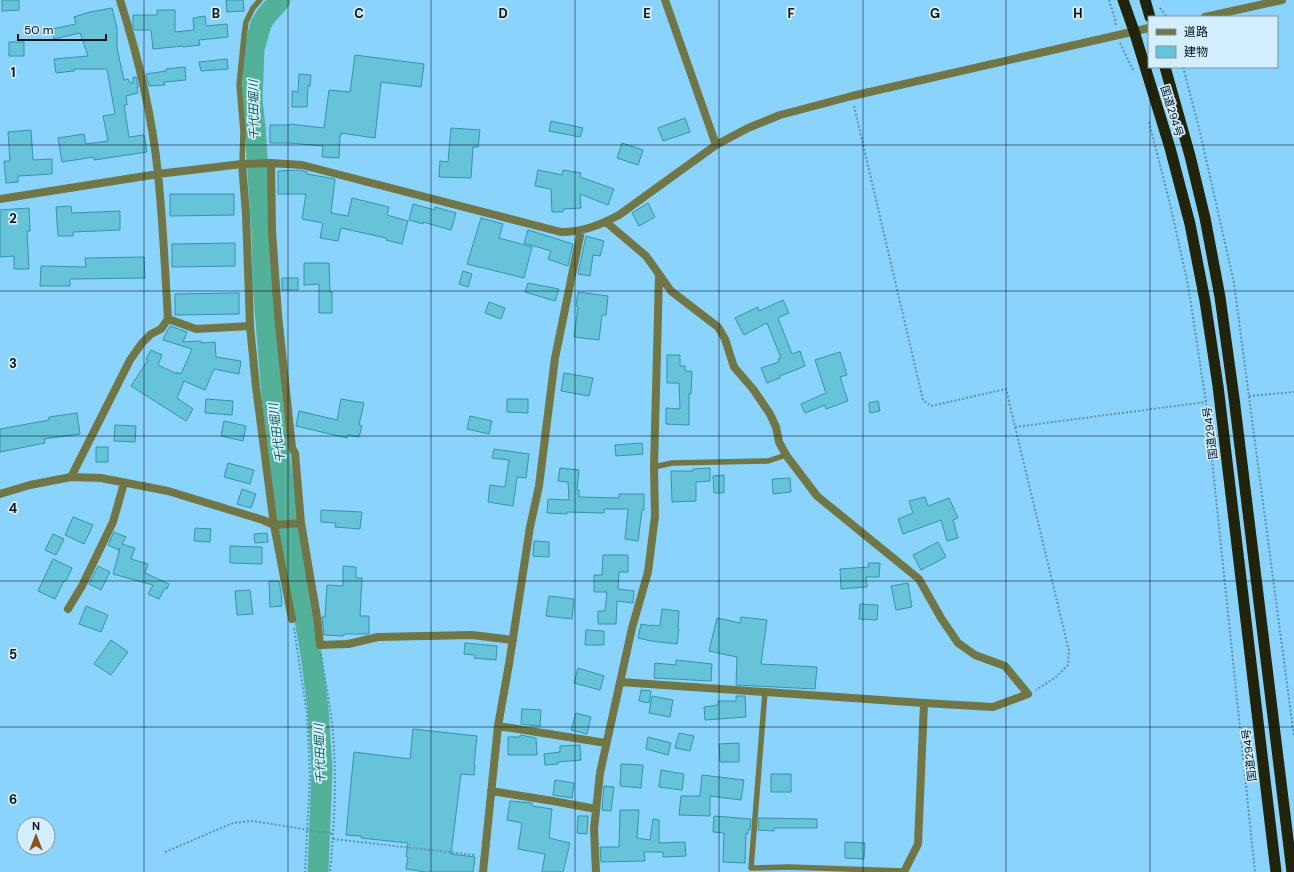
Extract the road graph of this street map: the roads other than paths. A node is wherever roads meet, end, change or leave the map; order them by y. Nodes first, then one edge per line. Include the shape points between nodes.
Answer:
1 (120, 0) edge
2 (260, 0) edge
3 (665, 0) edge
4 (1123, 0) edge
5 (1144, 0) edge
6 (1282, 0) edge
7 (1150, 16) edge
8 (1210, 16) edge
9 (1148, 28) edge
10 (1134, 32) junction
11 (1165, 68) edge
12 (716, 145) junction
13 (271, 163) junction
14 (242, 164) junction
15 (158, 174) junction
16 (0, 199) edge
17 (606, 222) junction
18 (581, 231) junction
19 (659, 275) junction
20 (168, 319) junction
21 (250, 326) junction
22 (786, 455) junction
23 (654, 467) junction
24 (71, 477) junction
25 (124, 483) junction
26 (0, 494) edge
27 (302, 523) junction
28 (274, 525) junction
29 (68, 609) dead end
30 (292, 618) road end
31 (512, 640) junction
32 (620, 682) junction
33 (765, 692) junction
34 (924, 703) junction
35 (498, 726) junction
36 (606, 743) junction
37 (491, 791) junction
38 (596, 809) junction
39 (751, 870) edge
40 (483, 872) edge
41 (596, 872) edge
42 (904, 872) edge
43 (1276, 872) edge
44 (1292, 872) edge

1 - 15 street via 150,117
2 - 14 lane via 246,22 244,36 239,85 243,131
3 - 12 street
4 - 10 highway, 国道294号
5 - 7 highway
6 - 8 street
9 - 10 street
10 - 12 street via 852,96 780,115
10 - 43 highway, 国道294号 via 1170,148 1190,224 1205,301 1218,386
11 - 44 highway, 国道294号 via 1190,156 1220,298
12 - 17 street
13 - 14 street
13 - 18 street via 302,165 561,232
13 - 27 street via 272,231 278,315
14 - 15 street
14 - 21 street
15 - 16 street
15 - 20 street
17 - 18 street
17 - 19 street via 646,256
18 - 31 street via 555,358 539,486
19 - 22 street via 671,291 718,327 725,339 734,367 770,414
19 - 23 street
20 - 21 street via 196,329
20 - 24 street via 161,329 142,343 130,360
21 - 28 street
22 - 23 lane via 768,460 672,463
22 - 34 street via 817,496 919,579 958,643 975,655 1005,666 1028,694 993,707
23 - 32 street via 655,516 648,572
24 - 25 street via 101,478
24 - 26 street
25 - 28 street via 168,491
25 - 29 street via 113,522
27 - 28 street
27 - 31 street via 320,645 348,644 378,637 472,635
28 - 30 street
31 - 35 street
32 - 33 street
32 - 36 street
33 - 34 street
33 - 39 lane
34 - 42 street via 918,844
35 - 36 street
35 - 37 street
36 - 38 street
37 - 38 street
37 - 40 street
38 - 41 street
39 - 42 lane via 789,867

